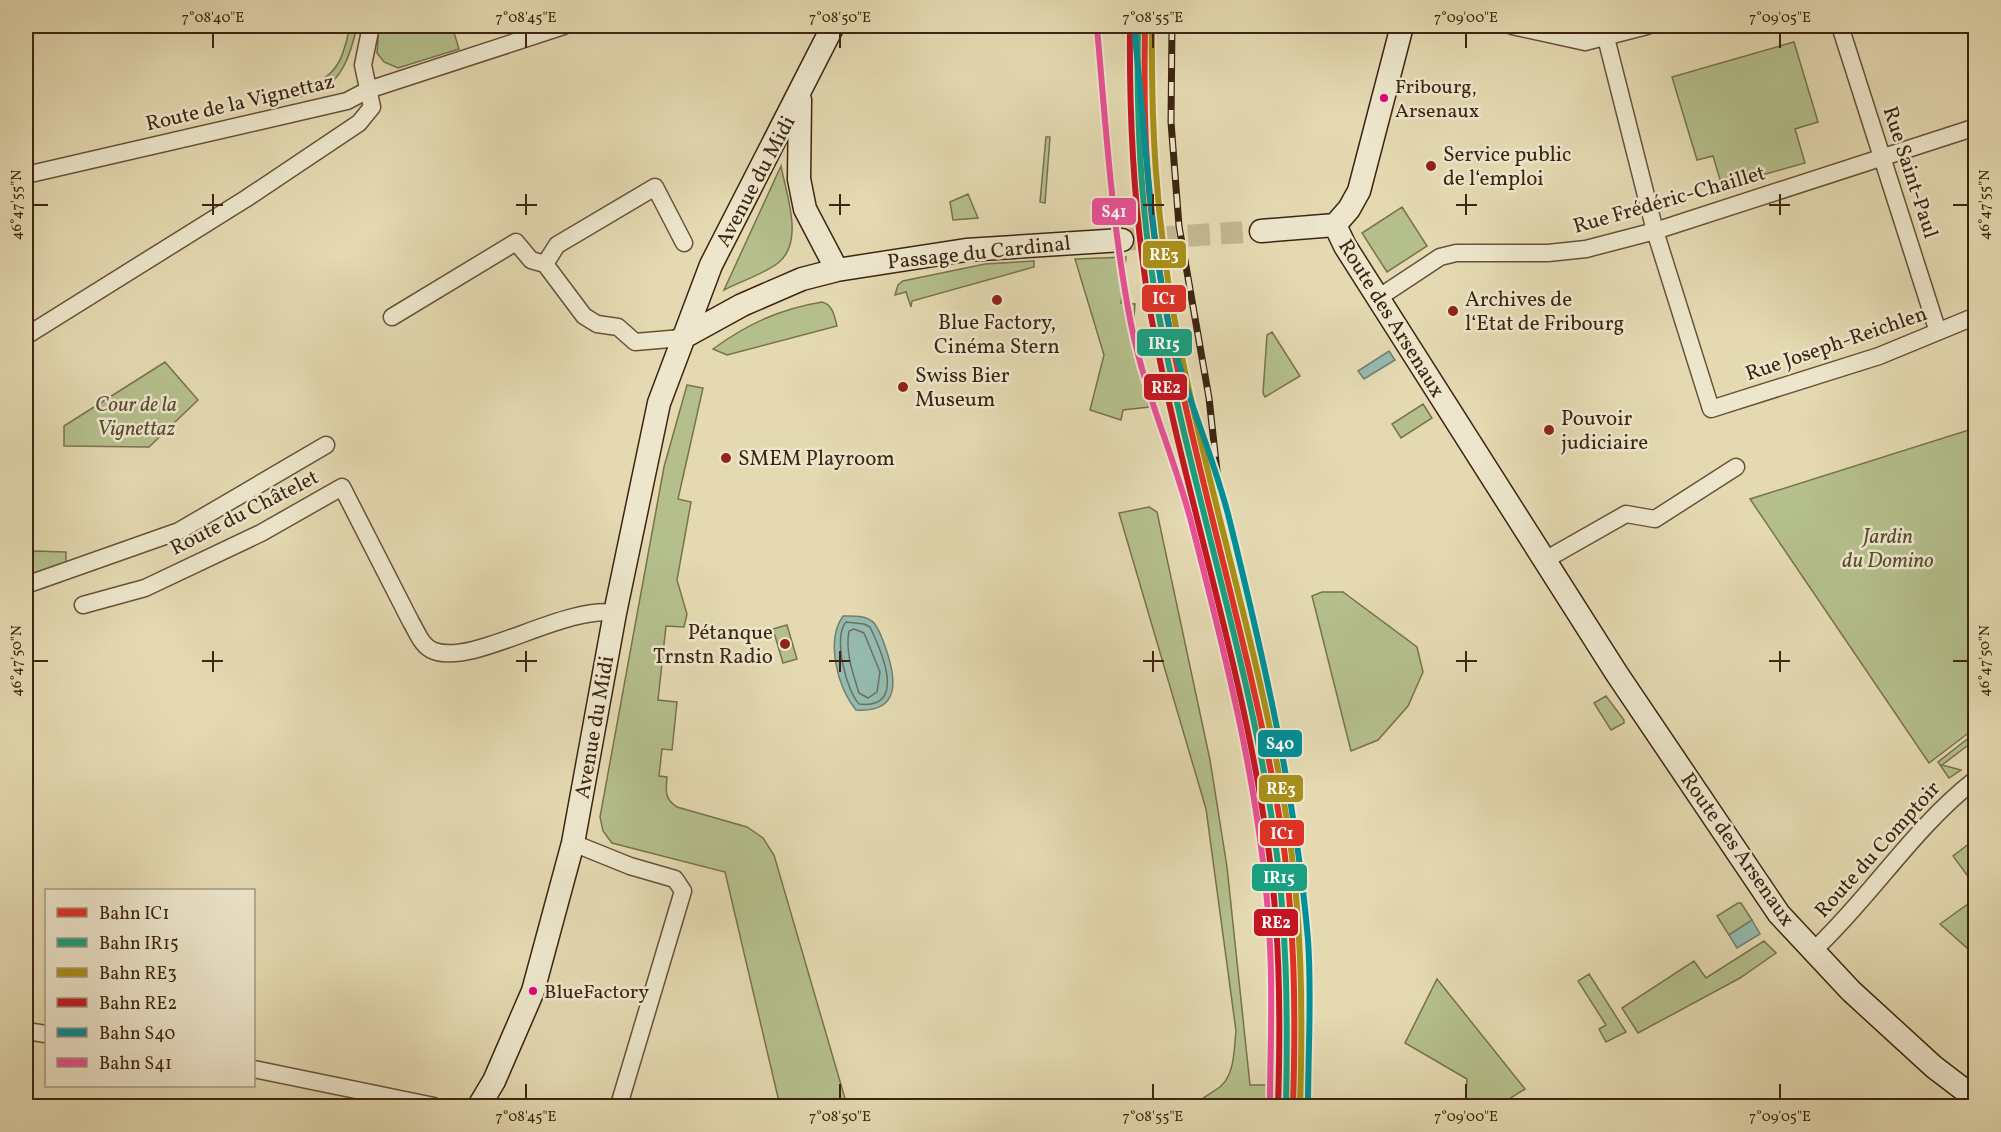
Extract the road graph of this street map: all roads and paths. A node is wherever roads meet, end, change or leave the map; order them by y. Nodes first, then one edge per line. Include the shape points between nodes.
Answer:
1 (371, 26) edge
2 (564, 26) edge
3 (833, 26) edge
4 (1402, 26) edge
5 (1512, 26) edge
6 (1647, 26) edge
7 (1840, 26) edge
8 (1605, 32) edge
9 (368, 90) junction
10 (800, 95) junction
11 (1976, 127) edge
12 (1884, 158) junction
13 (26, 175) edge
14 (1335, 225) junction
15 (1261, 231) tunnel mouth
16 (1655, 231) junction
17 (1122, 240) tunnel mouth
18 (684, 243) dead end
19 (545, 264) junction
20 (837, 270) junction
21 (1378, 298) junction
22 (1976, 316) edge
23 (392, 317) dead end
24 (1938, 332) junction
25 (26, 336) edge
26 (682, 338) junction
27 (326, 446) dead end
28 (1736, 466) dead end
29 (1545, 560) junction
30 (26, 585) edge
31 (83, 605) dead end
32 (615, 613) junction
33 (1976, 778) edge
34 (573, 843) junction
35 (1812, 951) junction
36 (26, 1031) edge
37 (45, 1034) edge
38 (255, 1069) edge
39 (1976, 1099) edge
40 (619, 1105) edge
41 (434, 1107) edge
42 (479, 1107) edge

1 - 9 street via 363,65
2 - 9 street, Route de la Vignettaz
3 - 10 main road, Avenue du Midi
4 - 14 main road, Route des Arsenaux via 1368,165 1359,191
5 - 8 street via 1585,42
6 - 8 street
7 - 12 street, Rue Saint-Paul
8 - 16 street
9 - 13 street, Route de la Vignettaz via 346,101
9 - 25 street via 372,107 359,123
10 - 20 main road via 799,179 805,209
10 - 26 main road, Avenue du Midi via 711,265
11 - 12 street, Rue Frédéric-Chaillet
12 - 16 street, Rue Frédéric-Chaillet
12 - 24 street, Rue Saint-Paul
14 - 15 main road
14 - 21 main road, Route des Arsenaux
16 - 21 street, Rue Frédéric-Chaillet via 1586,249 1456,253 1440,257
16 - 24 street, Rue Joseph-Reichlen via 1711,409 1879,356
17 - 20 main road, Passage du Cardinal via 966,250
18 - 19 street, Avenue du Midi via 655,186 557,245
19 - 23 street via 531,260 516,242
19 - 26 street via 584,316 597,324 618,327 635,342
20 - 26 main road, Passage du Cardinal via 802,279
21 - 29 main road, Route des Arsenaux
22 - 24 street, Rue Joseph-Reichlen
26 - 32 main road, Avenue du Midi via 659,403
27 - 30 street, Route du Châtelet via 179,531
28 - 29 street via 1655,519 1626,514
29 - 35 main road, Route des Arsenaux via 1779,914
31 - 32 street, Route du Châtelet via 145,588 261,533 342,487 411,622 433,651 469,650 586,613
32 - 34 main road, Avenue du Midi
33 - 35 street, Route du Comptoir via 1924,826
34 - 40 street via 675,879 683,891
34 - 42 main road, Avenue du Midi via 533,991
35 - 39 main road, Route des Arsenaux via 1934,1067
36 - 37 street
38 - 41 street

